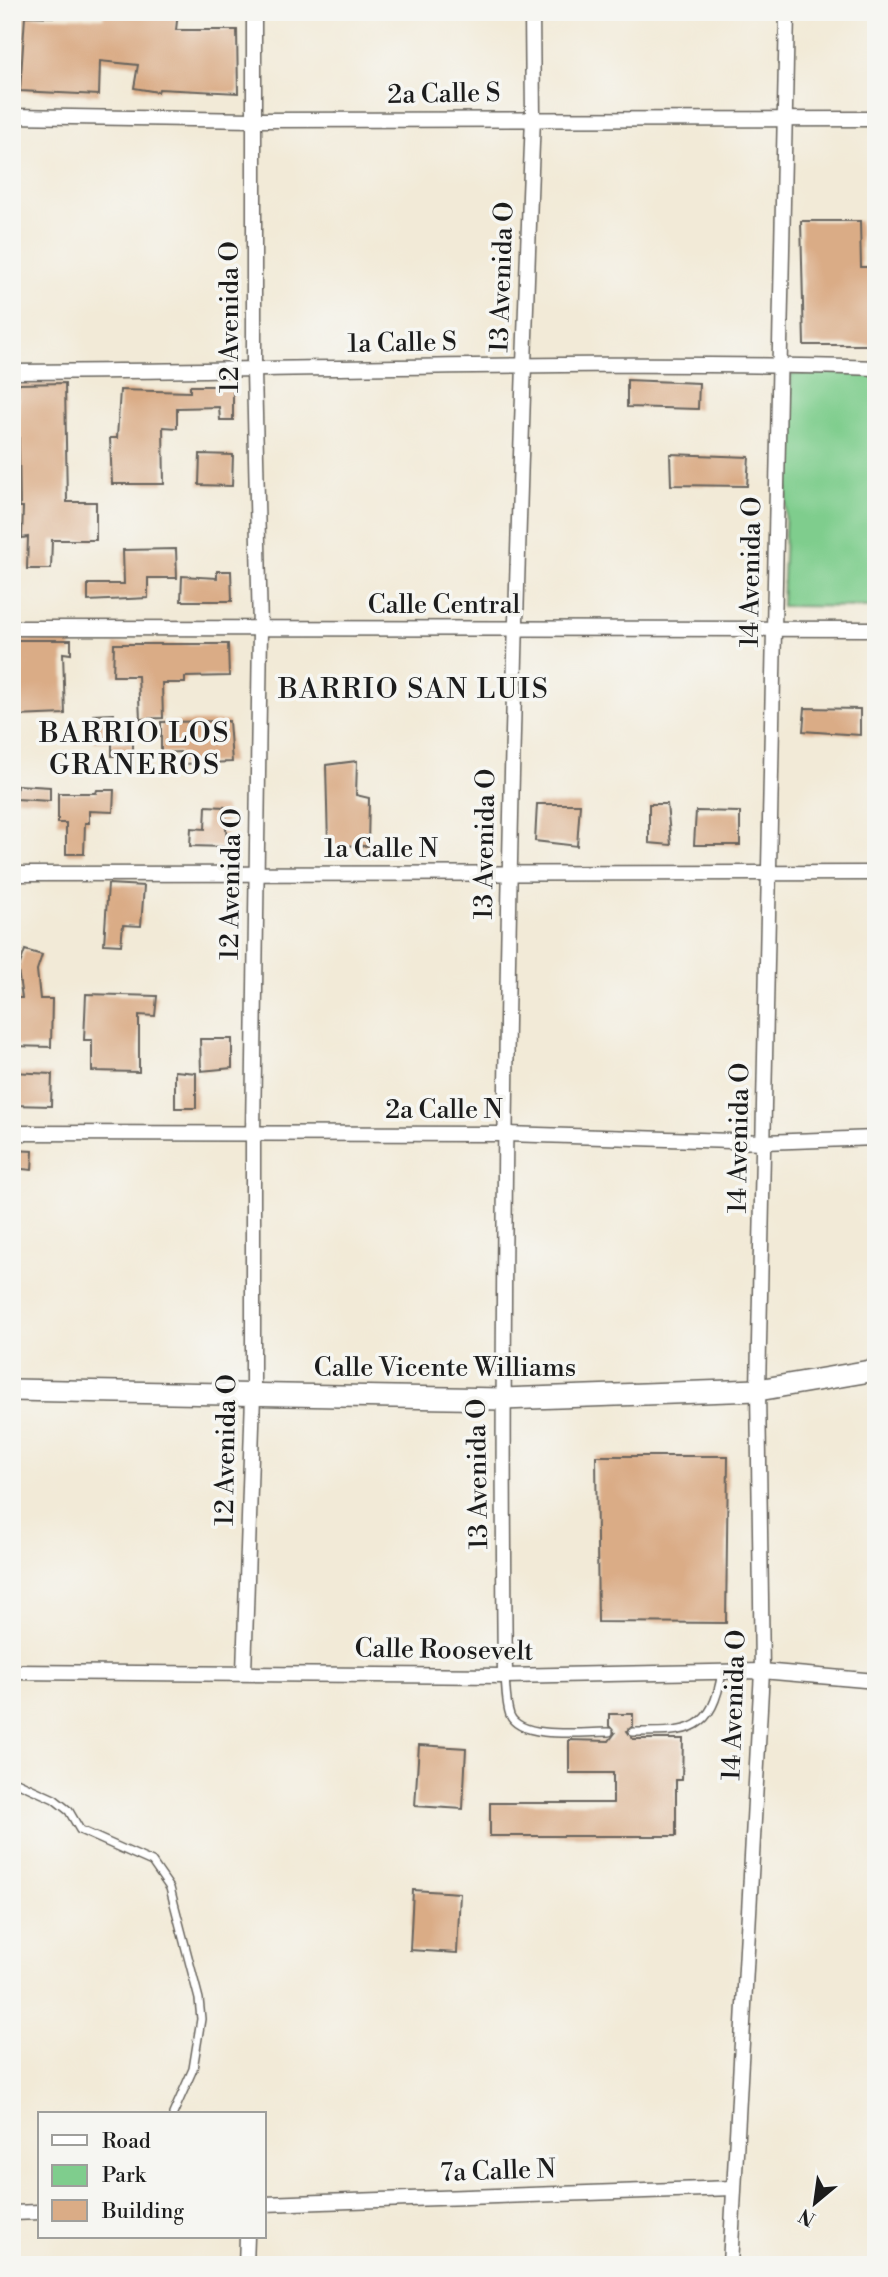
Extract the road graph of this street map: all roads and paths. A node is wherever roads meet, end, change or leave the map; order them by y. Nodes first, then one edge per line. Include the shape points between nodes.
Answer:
1 (254, 12) edge
2 (532, 12) edge
3 (787, 12) edge
4 (12, 116) edge
5 (533, 117) junction
6 (876, 118) edge
7 (253, 120) junction
8 (783, 120) junction
9 (778, 365) junction
10 (524, 366) junction
11 (876, 368) edge
12 (254, 371) junction
13 (12, 372) edge
14 (12, 628) edge
15 (260, 629) junction
16 (515, 629) junction
17 (876, 629) edge
18 (775, 630) junction
19 (767, 873) junction
20 (876, 873) edge
21 (12, 874) edge
22 (256, 874) junction
23 (508, 874) junction
24 (12, 1133) edge
25 (253, 1133) junction
26 (506, 1134) junction
27 (876, 1138) edge
28 (764, 1142) junction
29 (876, 1370) edge
30 (12, 1390) edge
31 (758, 1390) junction
32 (253, 1395) junction
33 (502, 1399) junction
34 (12, 1671) edge
35 (762, 1671) junction
36 (244, 1672) junction
37 (722, 1672) junction
38 (505, 1676) junction
39 (876, 1681) edge
40 (609, 1732) dead end
41 (633, 1732) dead end
42 (12, 1780) edge
43 (174, 2112) edge
44 (733, 2188) junction
45 (266, 2204) edge
46 (12, 2213) edge
47 (38, 2213) edge
48 (247, 2238) edge
49 (246, 2265) edge
50 (730, 2265) edge

1 - 7 street, 12 Avenida O
2 - 5 street, 13 Avenida O
3 - 8 street, 14 Avenida O
4 - 7 street, 2a Calle S
5 - 7 street, 2a Calle S
5 - 8 street, 2a Calle S
5 - 10 street, 13 Avenida O
6 - 8 street, 2a Calle S
7 - 12 street, 12 Avenida O
8 - 9 street, 14 Avenida O
9 - 10 street, 1a Calle S
9 - 11 street, 1a Calle S
9 - 18 street, 14 Avenida O
10 - 12 street, 1a Calle S
10 - 16 street, 13 Avenida O
12 - 13 street, 1a Calle S
12 - 15 street, 12 Avenida O
14 - 15 street, Calle Central
15 - 16 street, Calle Central
15 - 22 street, 12 Avenida O
16 - 18 street, Calle Central
16 - 23 street, 13 Avenida O
17 - 18 street, Calle Central
18 - 19 street, 14 Avenida O
19 - 20 street, 1a Calle N
19 - 23 street, 1a Calle N
19 - 28 street, 14 Avenida O
21 - 22 street, 1a Calle N
22 - 23 street, 1a Calle N
22 - 25 street, 12 Avenida O
23 - 26 street, 13 Avenida O
24 - 25 street, 2a Calle N
25 - 26 street, 2a Calle N
25 - 32 street, 12 Avenida O
26 - 28 street, 2a Calle N
26 - 33 street, 13 Avenida O
27 - 28 street, 2a Calle N
28 - 31 street, 14 Avenida O
29 - 31 main road, Calle Vicente Williams
30 - 32 main road, Calle Vicente Williams
31 - 33 main road, Calle Vicente Williams
31 - 35 street, 14 Avenida O
32 - 33 main road, Calle Vicente Williams
32 - 36 street, 12 Avenida O
33 - 38 street, 13 Avenida O
34 - 36 street, Calle Roosevelt
35 - 37 street, Calle Roosevelt
35 - 39 street, Calle Roosevelt
35 - 44 street, 14 Avenida O
36 - 38 street, Calle Roosevelt
37 - 38 street, Calle Roosevelt
37 - 41 lane via 718,1701 695,1728
38 - 40 lane via 510,1715 527,1731
42 - 43 lane via 69,1811 80,1830 152,1862 170,1888 201,2019 193,2069
44 - 45 street, 7a Calle N
44 - 50 street, 14 Avenida O
46 - 47 street
48 - 49 street

